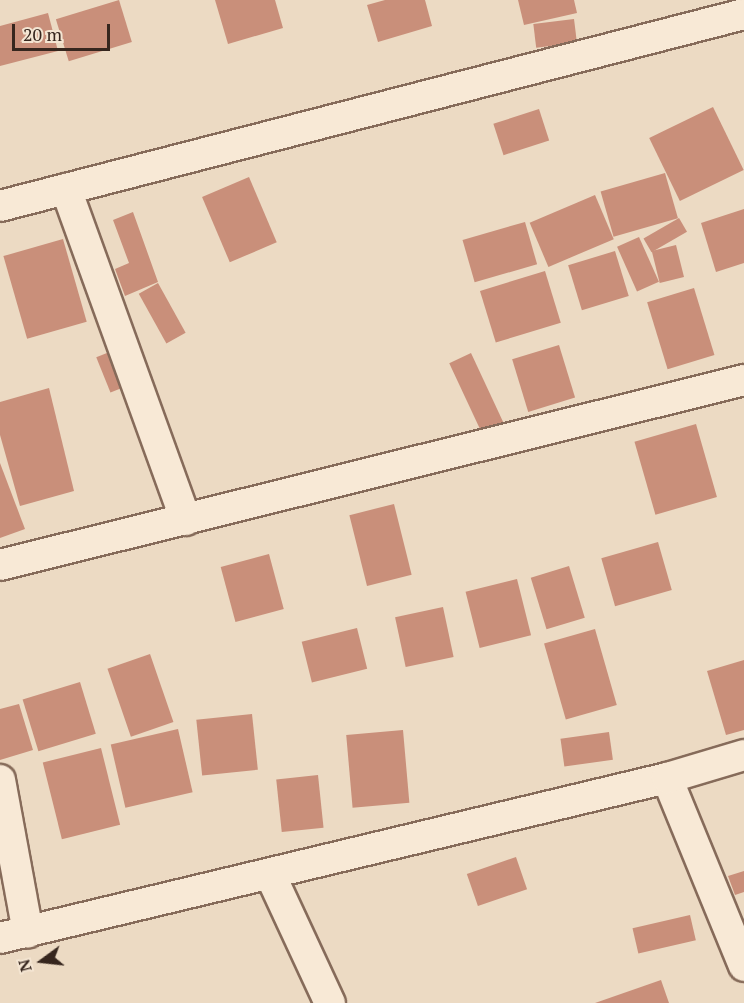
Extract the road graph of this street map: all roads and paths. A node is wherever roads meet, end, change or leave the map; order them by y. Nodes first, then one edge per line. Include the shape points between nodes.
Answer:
1 (744, 14) edge
2 (66, 189) junction
3 (0, 206) edge
4 (744, 380) edge
5 (186, 520) junction
6 (0, 565) edge
7 (744, 755) edge
8 (667, 778) junction
9 (0, 780) edge
10 (270, 874) junction
11 (14, 935) edge
12 (744, 966) edge
13 (330, 1003) edge

1 - 2 street
2 - 3 street
2 - 5 street
4 - 5 street
5 - 6 street
7 - 8 street
8 - 10 street
8 - 12 street
9 - 11 street
10 - 11 street
10 - 13 street

